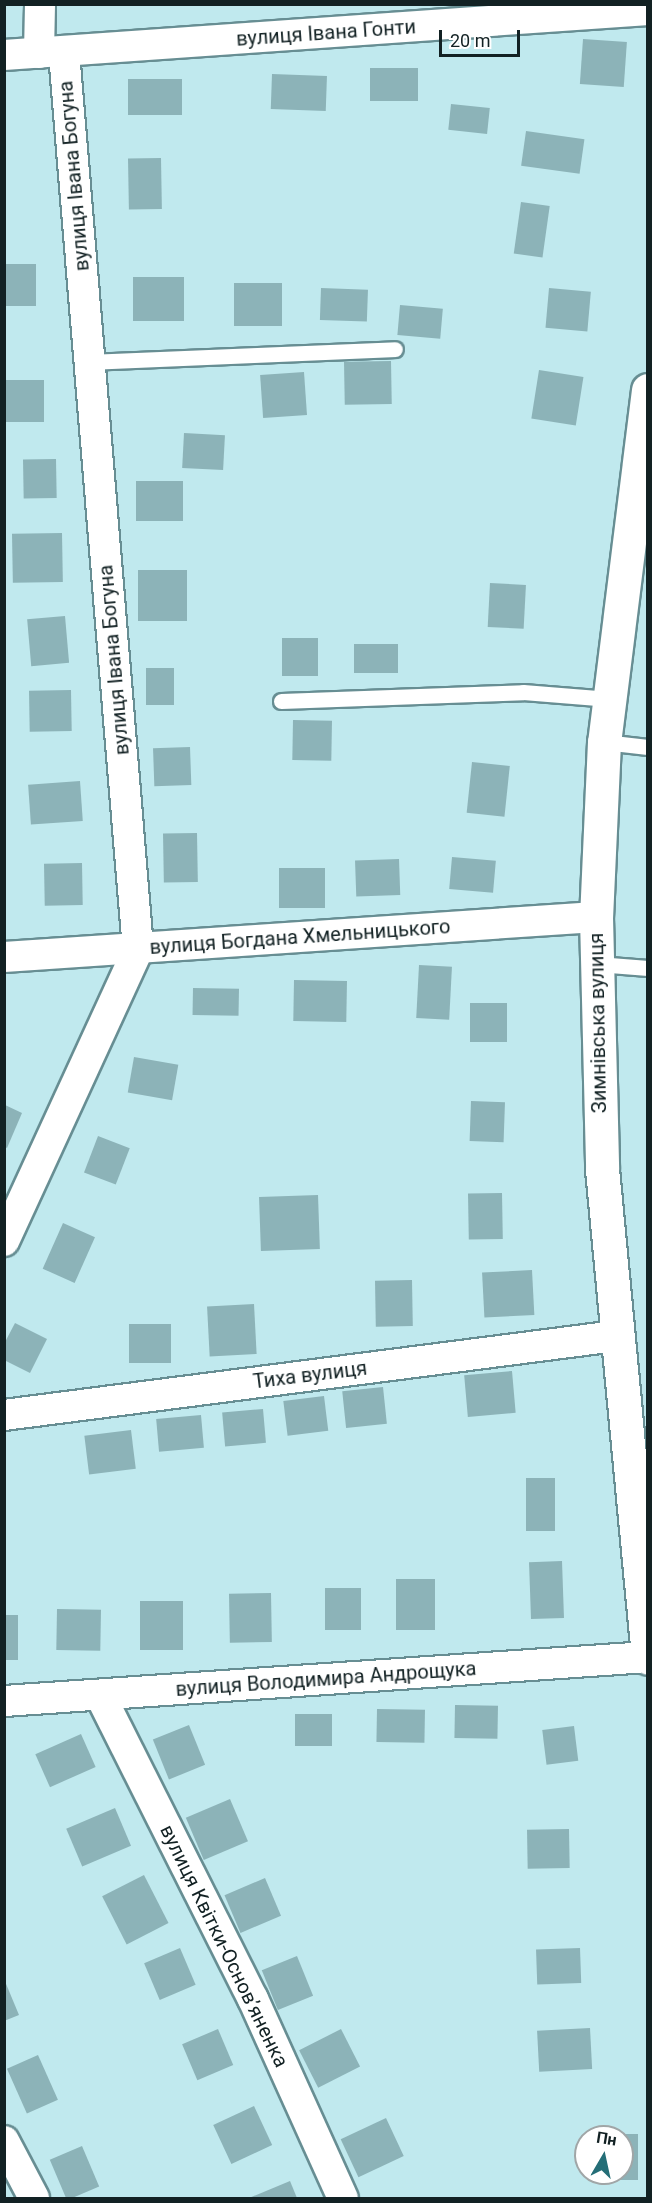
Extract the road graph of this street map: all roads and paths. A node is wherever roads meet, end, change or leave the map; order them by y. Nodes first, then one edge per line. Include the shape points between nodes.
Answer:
1 (40, 4) edge
2 (648, 10) edge
3 (52, 52) junction
4 (4, 55) edge
5 (395, 349) dead end
6 (89, 362) junction
7 (648, 390) edge
8 (610, 699) junction
9 (281, 701) dead end
10 (604, 742) junction
11 (648, 747) edge
12 (596, 917) junction
13 (138, 949) junction
14 (4, 957) edge
15 (597, 964) junction
16 (648, 968) edge
17 (4, 1241) edge
18 (616, 1335) junction
19 (4, 1415) edge
20 (640, 1506) edge
21 (647, 1657) edge
22 (100, 1695) junction
23 (4, 1701) edge
24 (4, 2140) edge
25 (20, 2184) edge
26 (343, 2199) edge

1 - 3 street, вулиця Івана Богуна
2 - 3 street, вулиця Івана Гонти
3 - 4 street, вулиця Івана Гонти
3 - 6 street, вулиця Івана Богуна
5 - 6 lane
6 - 13 street, вулиця Івана Богуна
7 - 8 main road, Зимнівська вулиця
8 - 9 lane via 523,692
8 - 10 main road, Зимнівська вулиця
10 - 11 lane
10 - 12 main road, Зимнівська вулиця
12 - 13 street, вулиця Богдана Хмельницького
12 - 15 main road, Зимнівська вулиця
13 - 14 street, вулиця Богдана Хмельницького
13 - 17 street, вулиця Івана Богуна
15 - 16 lane
15 - 18 main road, Зимнівська вулиця via 602,1169
18 - 19 street, Тиха вулиця
18 - 20 main road, Зимнівська вулиця
20 - 21 main road, Зимнівська вулиця
21 - 22 street, вулиця Володимира Андрощука
22 - 23 street, вулиця Володимира Андрощука
22 - 26 street, вулиця Квітки-Основʼяненка via 253,1999
24 - 25 street

